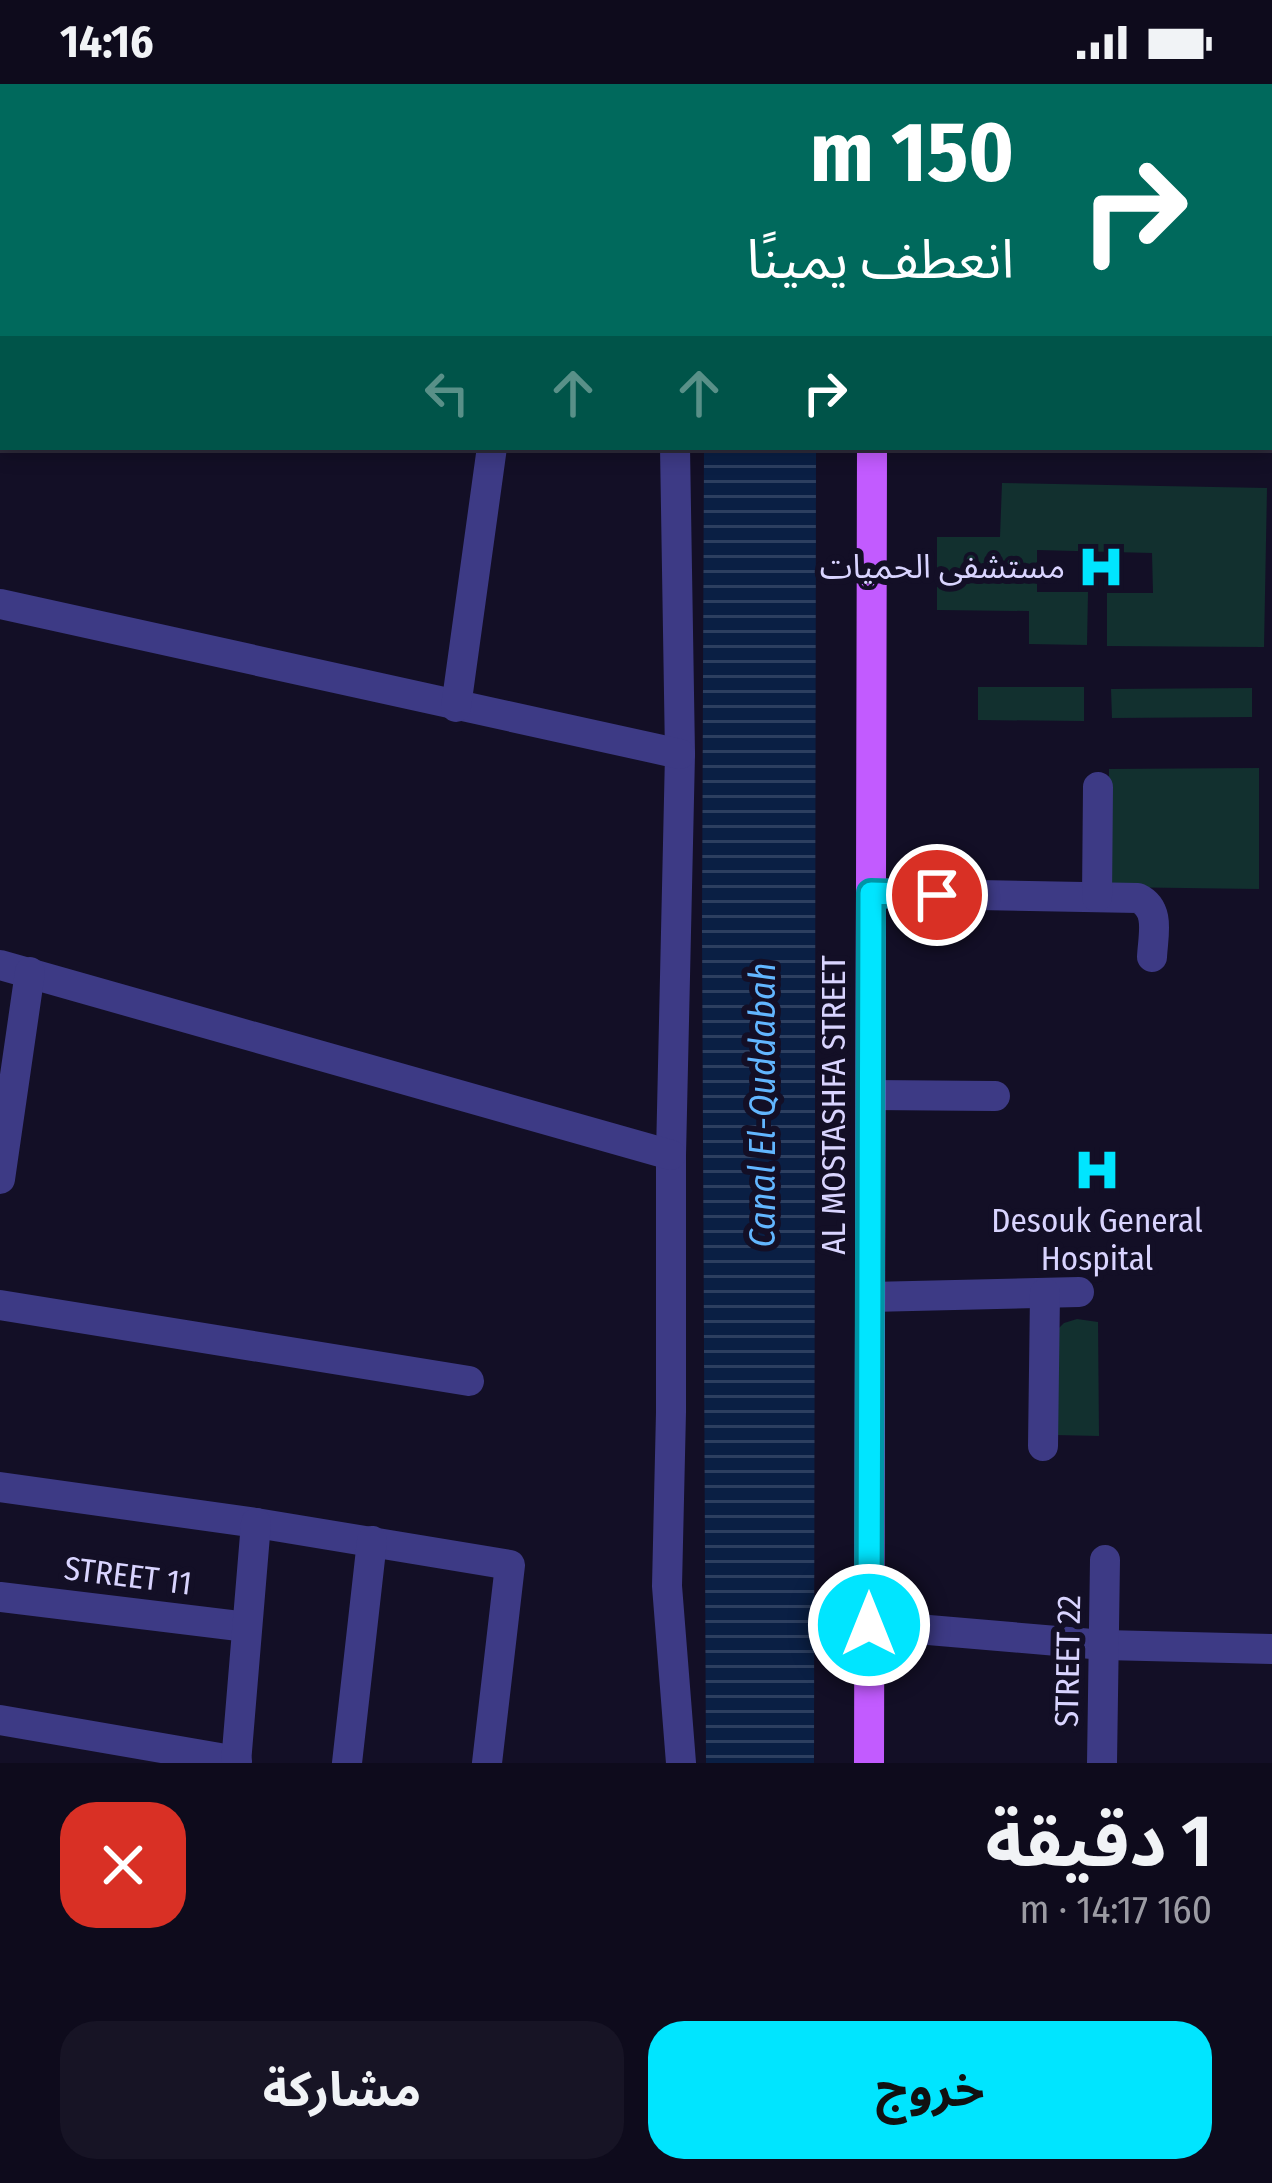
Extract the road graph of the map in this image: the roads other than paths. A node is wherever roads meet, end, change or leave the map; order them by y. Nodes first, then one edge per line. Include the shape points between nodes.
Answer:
1 (492, 450) edge
2 (674, 450) edge
3 (872, 450) edge
4 (0, 605) edge
5 (456, 707) junction
6 (680, 754) junction
7 (1098, 787) dead end
8 (871, 893) junction
9 (1097, 897) junction
10 (1152, 957) dead end
11 (15, 969) edge
12 (871, 1095) junction
13 (995, 1096) dead end
14 (671, 1155) junction
15 (0, 1179) edge
16 (1079, 1292) dead end
17 (1045, 1293) junction
18 (870, 1298) junction
19 (0, 1305) edge
20 (470, 1381) dead end
21 (1043, 1446) dead end
22 (0, 1486) edge
23 (256, 1522) junction
24 (372, 1541) junction
25 (1105, 1560) dead end
26 (0, 1597) edge
27 (869, 1625) junction
28 (248, 1627) junction
29 (1104, 1645) junction
30 (1272, 1649) edge
31 (0, 1720) edge
32 (236, 1762) edge
33 (347, 1763) edge
34 (488, 1763) edge
35 (681, 1763) edge
36 (869, 1763) edge
37 (1102, 1763) edge

1 - 5 street
2 - 6 street
3 - 8 main road, AL MOSTASHFA STREET
4 - 5 street
5 - 6 street
6 - 14 street
7 - 9 street
8 - 9 street
8 - 12 main road, AL MOSTASHFA STREET
9 - 10 street via 1148,903
11 - 14 street
11 - 15 street
12 - 13 street
12 - 18 main road, AL MOSTASHFA STREET
14 - 35 street via 667,1586
16 - 17 street
17 - 18 street
17 - 21 street
18 - 27 main road, AL MOSTASHFA STREET
19 - 20 street
22 - 23 street
23 - 24 street
23 - 28 street
24 - 33 street
24 - 34 street via 510,1565
25 - 29 street, STREET 22
26 - 28 street, STREET 11
27 - 29 street
27 - 36 main road, AL MOSTASHFA STREET
28 - 32 street
29 - 30 street
29 - 37 street, STREET 22
31 - 32 street

